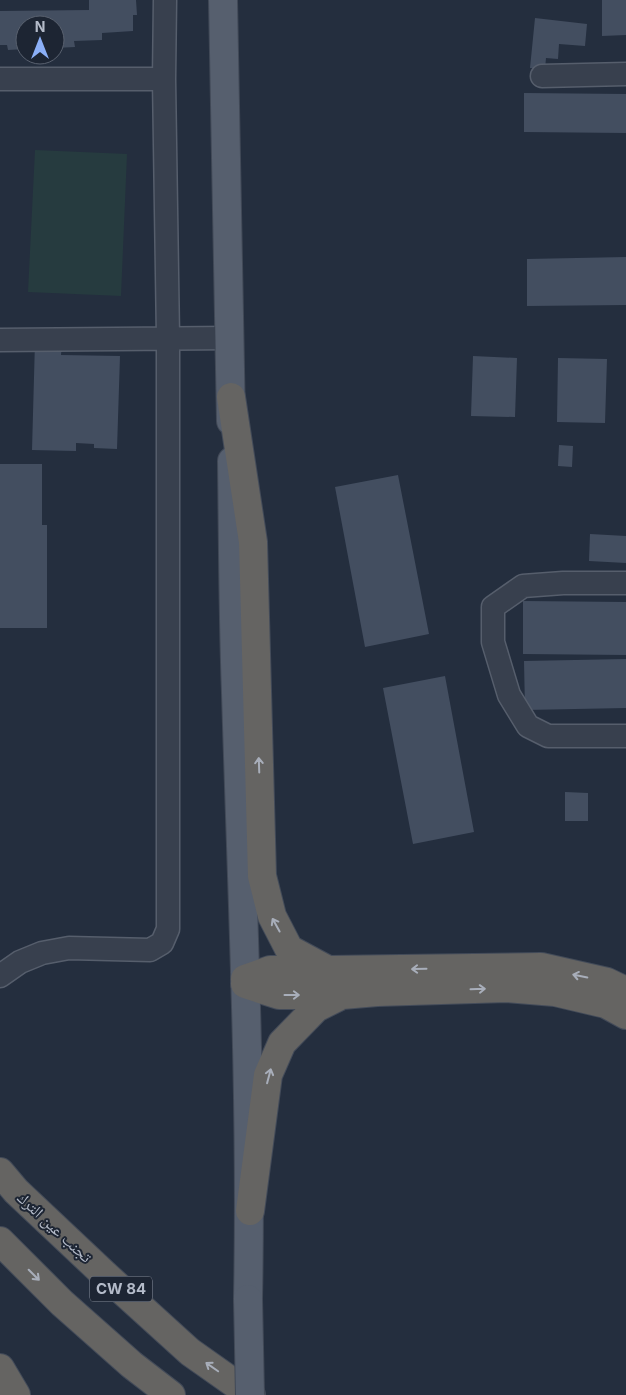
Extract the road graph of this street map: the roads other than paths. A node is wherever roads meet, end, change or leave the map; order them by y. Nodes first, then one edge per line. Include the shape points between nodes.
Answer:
1 (165, 0) edge
2 (223, 0) edge
3 (626, 74) edge
4 (542, 76) dead end
5 (164, 78) junction
6 (0, 79) edge
7 (168, 338) junction
8 (230, 338) junction
9 (0, 340) edge
10 (231, 396) junction
11 (626, 583) edge
12 (626, 736) edge
13 (328, 970) junction
14 (0, 976) edge
15 (245, 981) junction
16 (626, 991) edge
17 (342, 994) junction
18 (626, 1015) edge
19 (0, 1172) edge
20 (250, 1211) junction
21 (0, 1240) edge
22 (0, 1368) edge
23 (16, 1395) edge
24 (171, 1395) edge
25 (250, 1395) edge

1 - 5 street
2 - 8 main road
3 - 4 street
5 - 6 street
5 - 7 street
7 - 8 street
7 - 9 street
7 - 14 street via 168,929 162,942 150,950 69,948 42,953 20,962
8 - 10 main road
13 -> 10 highway via 290,949 272,916 262,876 253,542
10 - 15 main road
11 - 12 street via 523,586 493,607 493,642 510,695 528,726 548,736
13 - 15 highway via 270,970
16 -> 13 highway via 607,982 541,967
15 -> 17 highway via 279,995
15 - 20 main road
17 -> 18 highway via 507,988 555,992 606,1004
20 -> 17 highway via 268,1075 282,1043 316,1008
25 -> 19 highway, تجنب عين الترك / CW 84 via 190,1352 16,1191
20 - 25 main road, bridge
21 -> 24 highway, CW 84 via 62,1303
22 - 23 highway

